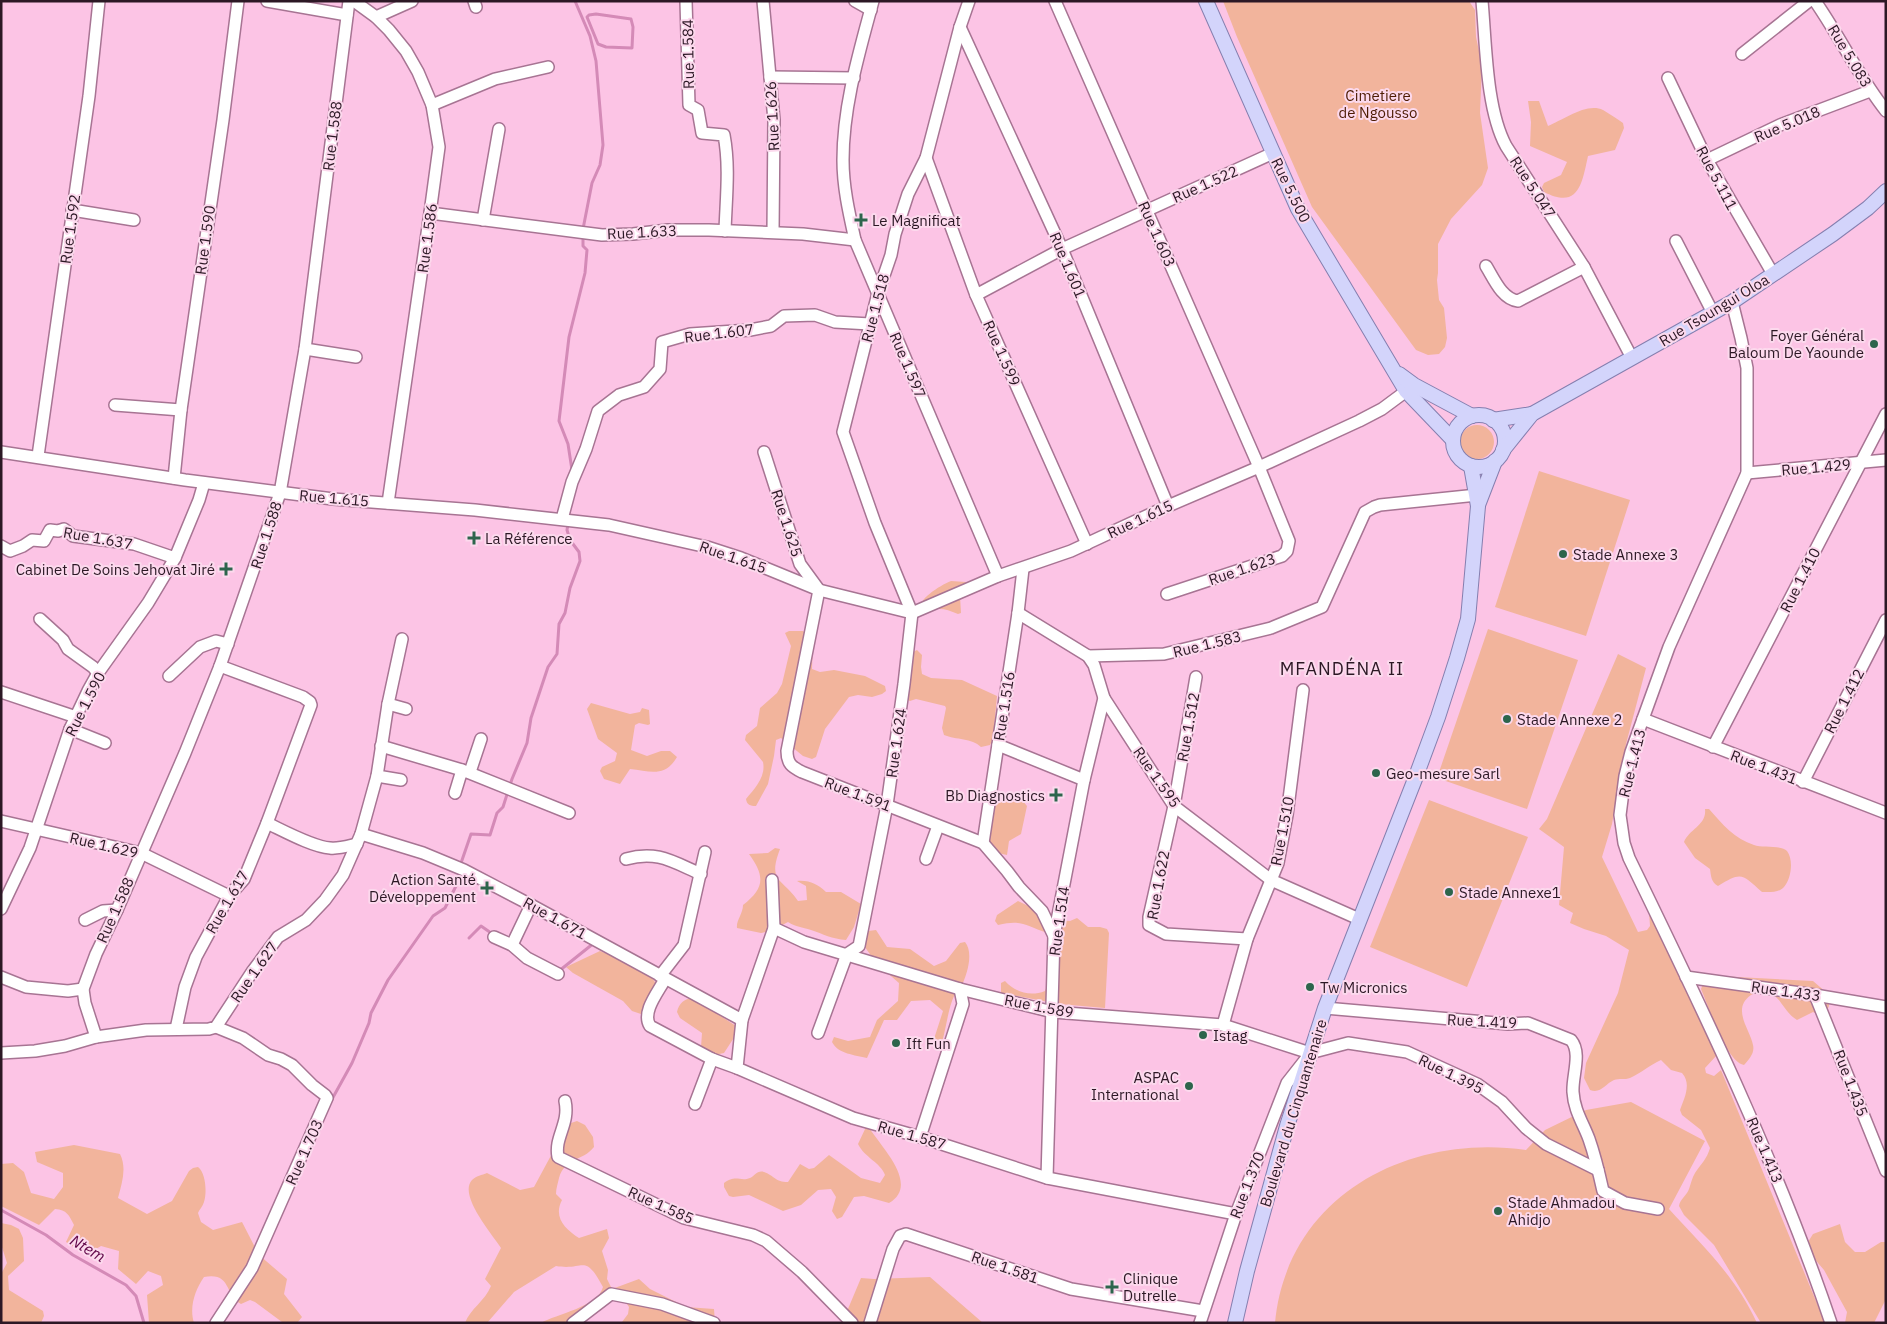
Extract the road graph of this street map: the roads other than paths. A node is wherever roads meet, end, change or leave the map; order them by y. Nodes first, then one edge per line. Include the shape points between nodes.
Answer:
1 (99, 1) edge
2 (238, 1) edge
3 (267, 1) edge
4 (349, 1) edge
5 (354, 1) edge
6 (412, 1) edge
7 (686, 1) edge
8 (763, 1) edge
9 (855, 1) edge
10 (969, 1) edge
11 (1055, 1) edge
12 (1206, 1) edge
13 (1482, 1) edge
14 (1809, 1) edge
15 (1815, 1) edge
16 (872, 5) edge
17 (347, 15) junction
18 (376, 17) junction
19 (960, 27) junction
20 (1742, 54) dead end
21 (548, 67) dead end
22 (770, 77) junction
23 (854, 78) junction
24 (1668, 78) dead end
25 (1870, 90) junction
26 (432, 105) junction
27 (1886, 111) edge
28 (499, 130) dead end
29 (1274, 154) junction
30 (926, 158) junction
31 (1706, 160) junction
32 (1886, 191) edge
33 (72, 210) junction
34 (1147, 211) junction
35 (430, 213) junction
36 (134, 220) dead end
37 (483, 220) junction
38 (725, 231) junction
39 (773, 232) junction
40 (855, 240) junction
41 (1676, 242) dead end
42 (1062, 249) junction
43 (1486, 266) dead end
44 (1584, 267) junction
45 (1773, 274) junction
46 (878, 293) junction
47 (976, 295) junction
48 (1732, 302) junction
49 (1713, 313) junction
50 (870, 324) junction
51 (305, 349) junction
52 (356, 357) dead end
53 (1632, 358) junction
54 (1410, 388) junction
55 (115, 405) dead end
56 (181, 410) junction
57 (1532, 414) junction
58 (1886, 414) edge
59 (1472, 416) junction
60 (1494, 420) junction
61 (1453, 440) junction
62 (1, 452) edge
63 (764, 452) dead end
64 (1499, 455) junction
65 (38, 456) junction
66 (1886, 460) edge
67 (1861, 462) junction
68 (1471, 466) junction
69 (1259, 467) junction
70 (1747, 473) junction
71 (174, 478) junction
72 (204, 483) junction
73 (280, 492) junction
74 (1477, 501) junction
75 (388, 502) junction
76 (1168, 506) junction
77 (562, 519) junction
78 (1087, 544) junction
79 (1, 546) edge
80 (175, 558) junction
81 (1023, 569) junction
82 (998, 576) junction
83 (820, 590) junction
84 (1167, 594) dead end
85 (912, 613) junction
86 (1018, 614) junction
87 (40, 620) dead end
88 (1886, 620) edge
89 (402, 639) dead end
90 (228, 644) junction
91 (1088, 656) junction
92 (220, 666) junction
93 (98, 673) junction
94 (169, 676) dead end
95 (1196, 676) dead end
96 (1303, 690) dead end
97 (1, 692) edge
98 (1104, 698) junction
99 (388, 704) junction
100 (406, 709) dead end
101 (76, 717) junction
102 (1643, 719) junction
103 (70, 729) junction
104 (481, 739) dead end
105 (105, 743) dead end
106 (998, 745) junction
107 (381, 746) junction
108 (1713, 747) junction
109 (466, 771) junction
110 (377, 776) junction
111 (401, 780) dead end
112 (1084, 780) junction
113 (1803, 782) junction
114 (455, 793) dead end
115 (887, 805) junction
116 (1174, 806) junction
117 (569, 812) dead end
118 (1886, 812) edge
119 (1, 821) edge
120 (267, 823) junction
121 (938, 826) junction
122 (37, 829) junction
123 (359, 839) junction
124 (983, 843) junction
125 (705, 852) dead end
126 (141, 853) junction
127 (626, 859) dead end
128 (926, 859) dead end
129 (701, 874) junction
130 (772, 880) dead end
131 (1271, 880) junction
132 (229, 896) junction
133 (531, 904) junction
134 (1, 909) edge
135 (117, 910) junction
136 (1359, 919) junction
137 (85, 920) dead end
138 (774, 928) junction
139 (1054, 936) junction
140 (494, 937) dead end
141 (1246, 939) junction
142 (512, 945) junction
143 (847, 954) junction
144 (558, 974) dead end
145 (1, 977) edge
146 (662, 977) junction
147 (1686, 977) junction
148 (83, 989) junction
149 (960, 989) junction
150 (1815, 995) junction
151 (1886, 1007) edge
152 (1325, 1008) junction
153 (1053, 1012) junction
154 (742, 1020) junction
155 (1223, 1025) junction
156 (216, 1027) junction
157 (176, 1029) junction
158 (818, 1033) dead end
159 (96, 1038) junction
160 (1, 1053) edge
161 (1310, 1053) junction
162 (712, 1059) junction
163 (736, 1068) junction
164 (565, 1101) dead end
165 (695, 1104) dead end
166 (920, 1137) junction
167 (1598, 1170) junction
168 (1886, 1171) edge
169 (1047, 1178) junction
170 (1658, 1208) dead end
171 (1236, 1214) junction
172 (1203, 1311) junction
173 (216, 1323) edge
174 (573, 1323) edge
175 (714, 1323) edge
176 (852, 1323) edge
177 (870, 1323) edge
178 (1200, 1323) edge
179 (1235, 1323) edge
180 (1831, 1323) edge

1 - 33 street, Rue 1.592
2 - 56 street, Rue 1.590
3 - 17 street
4 - 17 street, Rue 1.588
5 - 18 street, Rue 1.586
6 - 18 street
7 - 38 street, Rue 1.584 via 689,105 698,110 702,133 724,135 728,160
8 - 22 street, Rue 1.626
9 - 16 street
10 - 19 street, Rue 1.518
11 - 34 street, Rue 1.603
12 - 29 main road, Rue 5.500
13 - 44 street, Rue 5.047 via 1492,101 1499,131
14 - 20 street
15 - 25 street, Rue 5.083
16 - 23 street, Rue 1.597
17 - 51 street, Rue 1.588
18 - 26 street, Rue 1.586 via 406,51
19 - 30 street, Rue 1.518
19 - 42 street, Rue 1.601
21 - 26 street via 495,79
22 - 23 street
22 - 39 street, Rue 1.626 via 774,130
23 - 40 street, Rue 1.597 via 843,160
24 - 31 street, Rue 5.111
25 - 27 street, Rue 5.083
25 - 31 street, Rue 5.018 via 1780,125
26 - 35 street, Rue 1.586 via 438,147
28 - 37 street
29 - 34 street, Rue 1.522
29 - 54 main road, Rue 5.500 via 1298,209 1394,370
30 - 46 street, Rue 1.518 via 908,194
30 - 47 street, Rue 1.599
31 - 45 street, Rue 5.111
32 - 45 main road, Rue Tsoungui Oloa via 1849,222
33 - 36 street
33 - 65 street, Rue 1.592
34 - 42 street, Rue 1.522
34 - 69 street, Rue 1.603
35 - 37 street, Rue 1.633
35 - 75 street, Rue 1.586
37 - 38 street, Rue 1.633 via 602,235 668,230
38 - 39 street, Rue 1.633
39 - 40 street, Rue 1.633
40 - 46 street, Rue 1.597
41 - 49 street
42 - 47 street, Rue 1.522
42 - 76 street, Rue 1.601
43 - 44 street via 1503,293 1518,302
44 - 53 street, Rue 5.047
45 - 48 main road, Rue Tsoungui Oloa
46 - 50 street, Rue 1.518
46 - 82 street, Rue 1.597
47 - 78 street, Rue 1.599
48 - 49 main road, Rue Tsoungui Oloa
48 - 70 street, Rue 1.413 via 1747,368
49 - 53 main road, Rue Tsoungui Oloa
50 - 77 street, Rue 1.607 via 835,322 815,315 784,316 771,326 690,334 662,342 660,369 644,387 620,394 598,411
50 - 85 street, Rue 1.518 via 843,432 875,523
51 - 52 street
51 - 73 street, Rue 1.588
53 - 57 main road, Rue Tsoungui Oloa
54 - 59 main road
54 - 61 main road
54 - 69 street, Rue 1.615 via 1359,422
55 - 56 street
56 - 71 street, Rue 1.590
57 - 60 main road
57 - 64 main road
58 - 67 street, Rue 1.410
59 - 60 main road
59 - 61 main road via 1458,426
60 - 64 main road via 1503,433 1504,442
61 - 68 main road via 1456,454
62 - 65 street, Rue 1.615
63 - 83 street, Rue 1.625 via 800,564
64 - 68 main road via 1488,466
64 - 74 main road
65 - 71 street, Rue 1.615
66 - 67 street, Rue 1.429
67 - 70 street, Rue 1.429
67 - 108 street, Rue 1.410
68 - 74 main road
69 - 76 street, Rue 1.615
69 - 84 street, Rue 1.623 via 1289,541 1287,551 1282,556
70 - 102 street, Rue 1.413 via 1669,647
71 - 72 street, Rue 1.615
72 - 73 street, Rue 1.615
72 - 80 street, Rue 1.590
73 - 75 street, Rue 1.615
73 - 90 street, Rue 1.588
74 - 91 street, Rue 1.583 via 1380,505 1368,509 1322,607 1271,628 1164,654
74 - 136 main road, Boulevard du Cinquantenaire via 1468,619 1457,658 1415,779
75 - 77 street, Rue 1.615
76 - 78 street, Rue 1.615
77 - 83 street, Rue 1.615 via 629,528 707,547
78 - 81 street, Rue 1.615
79 - 80 street, Rue 1.637 via 10,552 32,540 44,541 50,530 64,530 73,536 134,544
80 - 93 street, Rue 1.590 via 148,603
81 - 82 street, Rue 1.615
81 - 86 street, Rue 1.516
82 - 85 street, Rue 1.615
83 - 85 street, Rue 1.615
83 - 115 street, Rue 1.591 via 787,758 790,765 802,772
85 - 115 street, Rue 1.624
86 - 91 street
86 - 106 street, Rue 1.516
87 - 93 street via 63,640 68,650
88 - 113 street, Rue 1.412
89 - 99 street, Rue 1.627
90 - 92 street, Rue 1.588
90 - 94 street via 216,641 200,647
91 - 98 street, Rue 1.595
92 - 120 street, Rue 1.617 via 310,702 298,744
92 - 126 street, Rue 1.588
93 - 101 street, Rue 1.590
95 - 116 street, Rue 1.512
96 - 131 street, Rue 1.510 via 1278,863
97 - 101 street
98 - 112 street, Rue 1.514
98 - 116 street, Rue 1.595
99 - 100 street
99 - 107 street, Rue 1.627
101 - 103 street, Rue 1.590
102 - 108 street, Rue 1.431
102 - 147 street, Rue 1.413 via 1625,776 1620,815 1624,844
103 - 105 street
103 - 122 street, Rue 1.590
104 - 109 street
106 - 112 street
106 - 124 street, Rue 1.516
107 - 109 street
107 - 110 street, Rue 1.627
108 - 113 street, Rue 1.431
109 - 114 street
109 - 117 street
110 - 111 street
110 - 123 street, Rue 1.627
112 - 139 street, Rue 1.514
113 - 118 street, Rue 1.431
115 - 121 street, Rue 1.591
115 - 143 street, Rue 1.624 via 859,946
116 - 131 street, Rue 1.595
116 - 141 street, Rue 1.622 via 1149,925 1166,934
119 - 122 street, Rue 1.629
120 - 123 street via 328,848 344,848
120 - 132 street, Rue 1.617 via 244,879
121 - 124 street, Rue 1.591
121 - 128 street
122 - 126 street, Rue 1.629
122 - 134 street, Rue 1.590
123 - 133 street, Rue 1.671 via 423,853
123 - 156 street, Rue 1.627 via 343,875 325,900 306,920 278,937
124 - 139 street, Rue 1.591 via 1042,911
125 - 129 street
126 - 132 street, Rue 1.629
126 - 135 street, Rue 1.588
127 - 129 street via 639,855 656,856
129 - 146 street via 684,945
130 - 138 street
131 - 136 street, Rue 1.595
131 - 141 street, Rue 1.510
132 - 157 street, Rue 1.617 via 196,957 185,987
133 - 142 street
133 - 146 street, Rue 1.671
135 - 137 street via 103,911
135 - 148 street, Rue 1.588
136 - 152 main road, Boulevard du Cinquantenaire
138 - 143 street, Rue 1.589 via 804,942
138 - 154 street
139 - 153 street, Rue 1.514
140 - 142 street
141 - 155 street, Rue 1.510
142 - 144 street via 527,958
143 - 149 street, Rue 1.589
143 - 158 street, Rue 1.624
145 - 148 street via 26,987 68,991
146 - 154 street, Rue 1.671
146 - 162 street, Rue 1.587 via 648,1012 648,1023
147 - 150 street, Rue 1.433
147 - 180 street, Rue 1.413 via 1794,1219
148 - 159 street
149 - 153 street, Rue 1.589
149 - 166 street via 963,1004
150 - 151 street, Rue 1.433
150 - 168 street, Rue 1.435
152 - 161 main road, Boulevard du Cinquantenaire
152 - 167 street, Rue 1.419 via 1528,1023 1571,1040 1576,1054 1573,1077 1575,1108
153 - 155 street, Rue 1.589
153 - 169 street, Rue 1.514
154 - 163 street
155 - 161 street, Rue 1.589
156 - 157 street
156 - 173 street, Rue 1.703 via 292,1065 327,1098 252,1268
157 - 159 street
159 - 160 street via 35,1051
161 - 167 street, Rue 1.395 via 1348,1043 1406,1052 1477,1084 1502,1102 1546,1144
161 - 171 street, Rue 1.370 via 1287,1083
161 - 179 main road, Boulevard du Cinquantenaire via 1287,1126
162 - 163 street, Rue 1.587
162 - 165 street
163 - 166 street, Rue 1.587 via 852,1118
164 - 176 street, Rue 1.585 via 567,1117 557,1146 558,1157 684,1218 766,1241
166 - 169 street, Rue 1.587
167 - 170 street, Rue 1.419 via 1603,1191 1625,1203
169 - 171 street, Rue 1.587
171 - 172 street, Rue 1.370
172 - 177 street, Rue 1.581 via 1070,1289 906,1234 900,1236 893,1249
172 - 178 street, Rue 1.370
174 - 175 street via 610,1294 662,1304

